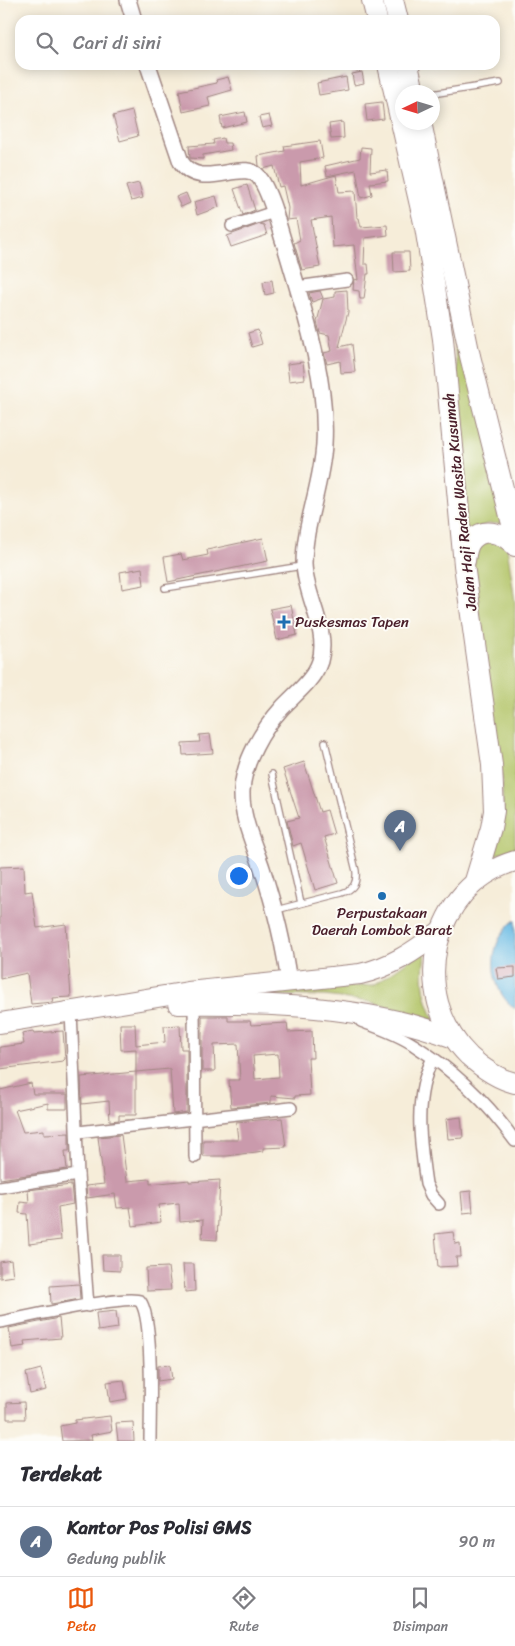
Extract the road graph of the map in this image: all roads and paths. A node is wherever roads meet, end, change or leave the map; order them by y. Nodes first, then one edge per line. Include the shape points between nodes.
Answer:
1 (128, 0) edge
2 (372, 0) edge
3 (393, 0) edge
4 (132, 15) edge
5 (376, 15) edge
6 (397, 15) edge
7 (150, 70) edge
8 (389, 70) edge
9 (409, 70) edge
10 (500, 82) dead end
11 (412, 85) edge
12 (440, 93) edge
13 (423, 130) edge
14 (274, 212) junction
15 (232, 226) dead end
16 (347, 280) dead end
17 (297, 288) junction
18 (513, 514) edge
19 (515, 536) edge
20 (515, 546) edge
21 (464, 565) junction
22 (304, 566) junction
23 (165, 588) dead end
24 (325, 742) dead end
25 (272, 774) dead end
26 (515, 861) edge
27 (475, 881) junction
28 (301, 903) junction
29 (274, 910) junction
30 (439, 932) junction
31 (288, 983) junction
32 (234, 995) junction
33 (194, 1004) junction
34 (108, 1006) junction
35 (70, 1010) junction
36 (330, 1010) junction
37 (0, 1023) edge
38 (454, 1038) junction
39 (433, 1058) junction
40 (514, 1085) edge
41 (291, 1108) dead end
42 (196, 1118) junction
43 (78, 1132) junction
44 (515, 1141) edge
45 (196, 1157) dead end
46 (78, 1175) junction
47 (0, 1186) edge
48 (439, 1204) dead end
49 (88, 1306) junction
50 (0, 1322) edge
51 (150, 1441) edge

1 - 4 street
2 - 5 highway
3 - 6 highway
7 - 14 street via 187,170 202,176 253,173 261,179
8 - 21 highway, Jalan Haji Raden Wasita Kusumah via 425,227 436,294
9 - 11 highway
10 - 12 lane
13 - 18 highway, Jalan Haji Raden Wasita Kusumah via 470,356
14 - 15 street
14 - 17 street
16 - 17 street
17 - 22 street via 316,362 325,423 320,480 308,529
18 - 19 highway, Jalan Haji Raden Wasita Kusumah
20 - 21 highway via 504,536 480,534 470,543
21 - 27 highway, Jalan Haji Raden Wasita Kusumah via 494,792 491,828
22 - 23 lane
22 - 29 street via 320,635 320,660 310,677 265,730 252,753 243,781 244,813
24 - 28 lane via 356,871 356,883 347,891
25 - 28 lane
26 - 27 highway
27 - 30 highway via 454,904
28 - 29 lane
29 - 31 street
30 - 31 highway via 417,950 385,968 346,977
30 - 38 highway via 433,965 435,992 440,1012
31 - 32 highway
32 - 33 highway
32 - 34 highway
32 - 36 highway
33 - 34 highway
33 - 42 street
34 - 35 highway
35 - 37 highway
35 - 43 street
36 - 38 highway via 370,1014
36 - 39 street via 396,1035
38 - 40 highway via 475,1062
39 - 44 street via 499,1118
39 - 48 street via 424,1074 419,1105 426,1184
41 - 42 street
42 - 43 street
42 - 45 street
43 - 46 street
46 - 47 street
46 - 49 street
49 - 50 street
49 - 51 street via 133,1299 143,1305 148,1340

